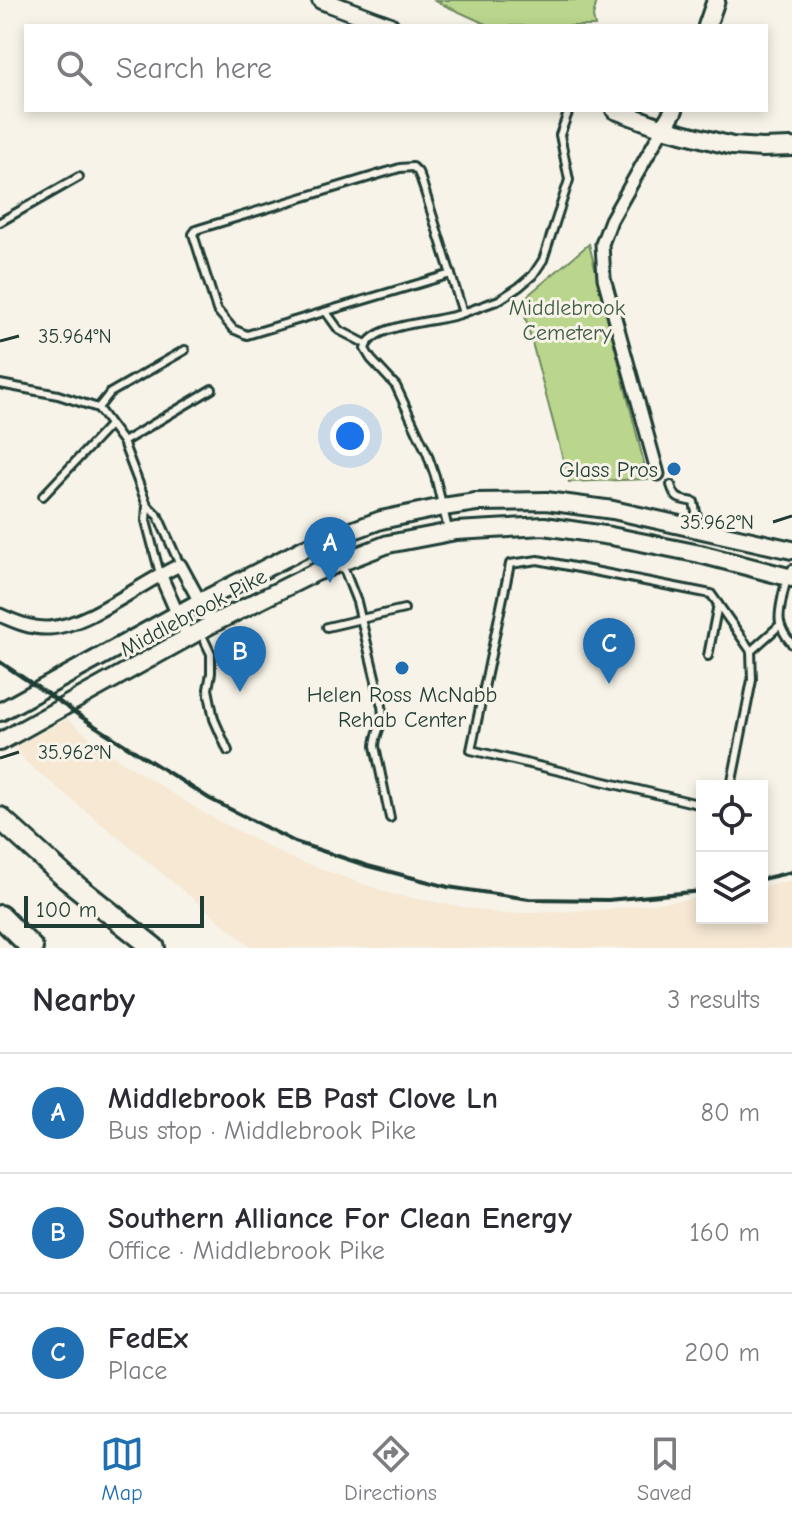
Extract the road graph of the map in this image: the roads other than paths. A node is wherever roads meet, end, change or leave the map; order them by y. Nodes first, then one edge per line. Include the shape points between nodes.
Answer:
1 (321, 0) edge
2 (716, 0) edge
3 (385, 24) edge
4 (708, 24) edge
5 (568, 112) edge
6 (620, 112) edge
7 (673, 112) edge
8 (663, 128) junction
9 (792, 147) edge
10 (79, 177) dead end
11 (0, 222) edge
12 (451, 274) junction
13 (326, 312) junction
14 (463, 313) junction
15 (366, 344) junction
16 (185, 350) dead end
17 (0, 384) edge
18 (212, 389) dead end
19 (98, 408) junction
20 (110, 425) junction
21 (123, 442) junction
22 (658, 474) dead end
23 (671, 485) dead end
24 (43, 496) dead end
25 (147, 505) junction
26 (443, 507) junction
27 (699, 528) junction
28 (449, 533) junction
29 (792, 550) edge
30 (341, 562) junction
31 (180, 565) junction
32 (160, 574) junction
33 (790, 574) edge
34 (200, 602) junction
35 (718, 604) junction
36 (404, 609) dead end
37 (177, 614) junction
38 (0, 615) edge
39 (361, 619) junction
40 (780, 625) junction
41 (327, 627) dead end
42 (200, 631) junction
43 (792, 644) edge
44 (751, 651) junction
45 (708, 656) dead end
46 (0, 712) edge
47 (0, 742) edge
48 (228, 751) dead end
49 (732, 780) edge
50 (696, 804) edge
51 (0, 818) edge
52 (390, 818) dead end
53 (0, 916) edge
54 (32, 948) edge
55 (154, 948) edge

1 - 3 main road
2 - 4 main road
5 - 14 lane via 560,139 569,180 543,260 519,287
6 - 8 main road
7 - 8 main road
8 - 9 main road via 732,146
8 - 22 street via 602,244 604,278
10 - 11 lane
12 - 13 lane
12 - 13 lane via 413,167 193,234 214,303 240,333 254,334
12 - 14 lane
13 - 15 lane via 339,330
14 - 15 lane via 381,332
15 - 26 lane via 366,353 396,386 427,453
16 - 19 lane via 110,393
17 - 19 lane
18 - 21 lane
19 - 20 lane
20 - 21 lane
20 - 24 lane
21 - 25 lane
23 - 27 lane via 679,500 694,502
25 - 31 lane via 158,516
25 - 32 lane
26 - 27 main road, Middlebrook Pike via 546,501
26 - 28 lane
26 - 34 main road, Middlebrook Pike via 381,520 305,548
27 - 29 main road, Middlebrook Pike
28 - 30 main road, Middlebrook Pike via 388,544
28 - 33 main road, Middlebrook Pike via 544,526
30 - 39 lane
30 - 42 main road, Middlebrook Pike
31 - 32 street
31 - 34 street
32 - 37 street
32 - 38 street via 69,625 25,626
33 - 40 lane
34 - 37 main road, Middlebrook Pike
34 - 42 street
35 - 44 lane
35 - 45 lane
35 - 50 lane via 711,594 664,584 538,560 510,564 471,750
36 - 39 lane
37 - 42 street
37 - 46 main road, Middlebrook Pike
39 - 41 lane
39 - 52 lane via 384,715 375,746
40 - 43 lane
40 - 44 lane
42 - 47 main road, Middlebrook Pike
42 - 48 lane via 211,654 208,689 214,719
44 - 49 lane via 752,680
51 - 55 highway
53 - 54 highway

